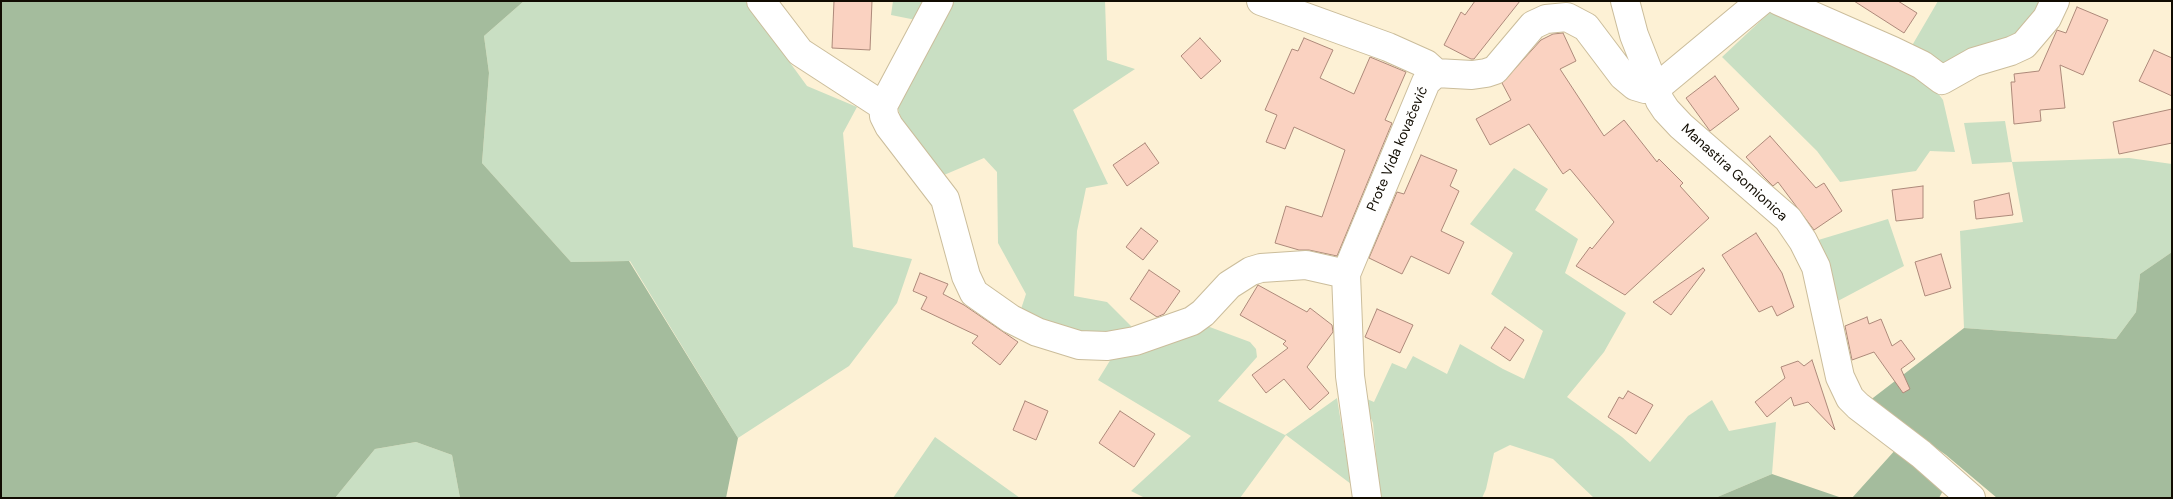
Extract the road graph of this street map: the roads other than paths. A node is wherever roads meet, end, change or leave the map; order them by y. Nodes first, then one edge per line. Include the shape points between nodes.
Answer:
1 (761, 1) edge
2 (940, 1) edge
3 (1261, 1) edge
4 (1625, 1) edge
5 (1761, 1) edge
6 (1779, 1) edge
7 (2056, 1) edge
8 (1436, 73) junction
9 (1655, 89) junction
10 (883, 106) junction
11 (1346, 274) junction
12 (1367, 498) edge
13 (1972, 498) edge

1 - 10 street via 800,52
2 - 10 street
3 - 8 street via 1388,47 1426,64
4 - 9 street, Manastira Gomionica
5 - 9 street
6 - 7 street via 1893,50 1942,80 1974,62 2024,45 2047,18
8 - 9 street, Prote Vida kovačević via 1472,75 1495,70 1533,25 1546,19 1567,17 1586,27 1623,76 1635,86
8 - 11 street, Prote Vida kovačević via 1422,88
9 - 13 street, Manastira Gomionica via 1673,118 1788,219 1803,241 1816,267 1840,377 1850,398
10 - 11 street via 884,116 904,149 945,199 966,276 974,293 1011,319 1044,334 1079,345 1107,346 1135,341 1192,321 1230,285 1251,271 1306,266
11 - 12 street, Prote Vida kovačević via 1350,376

